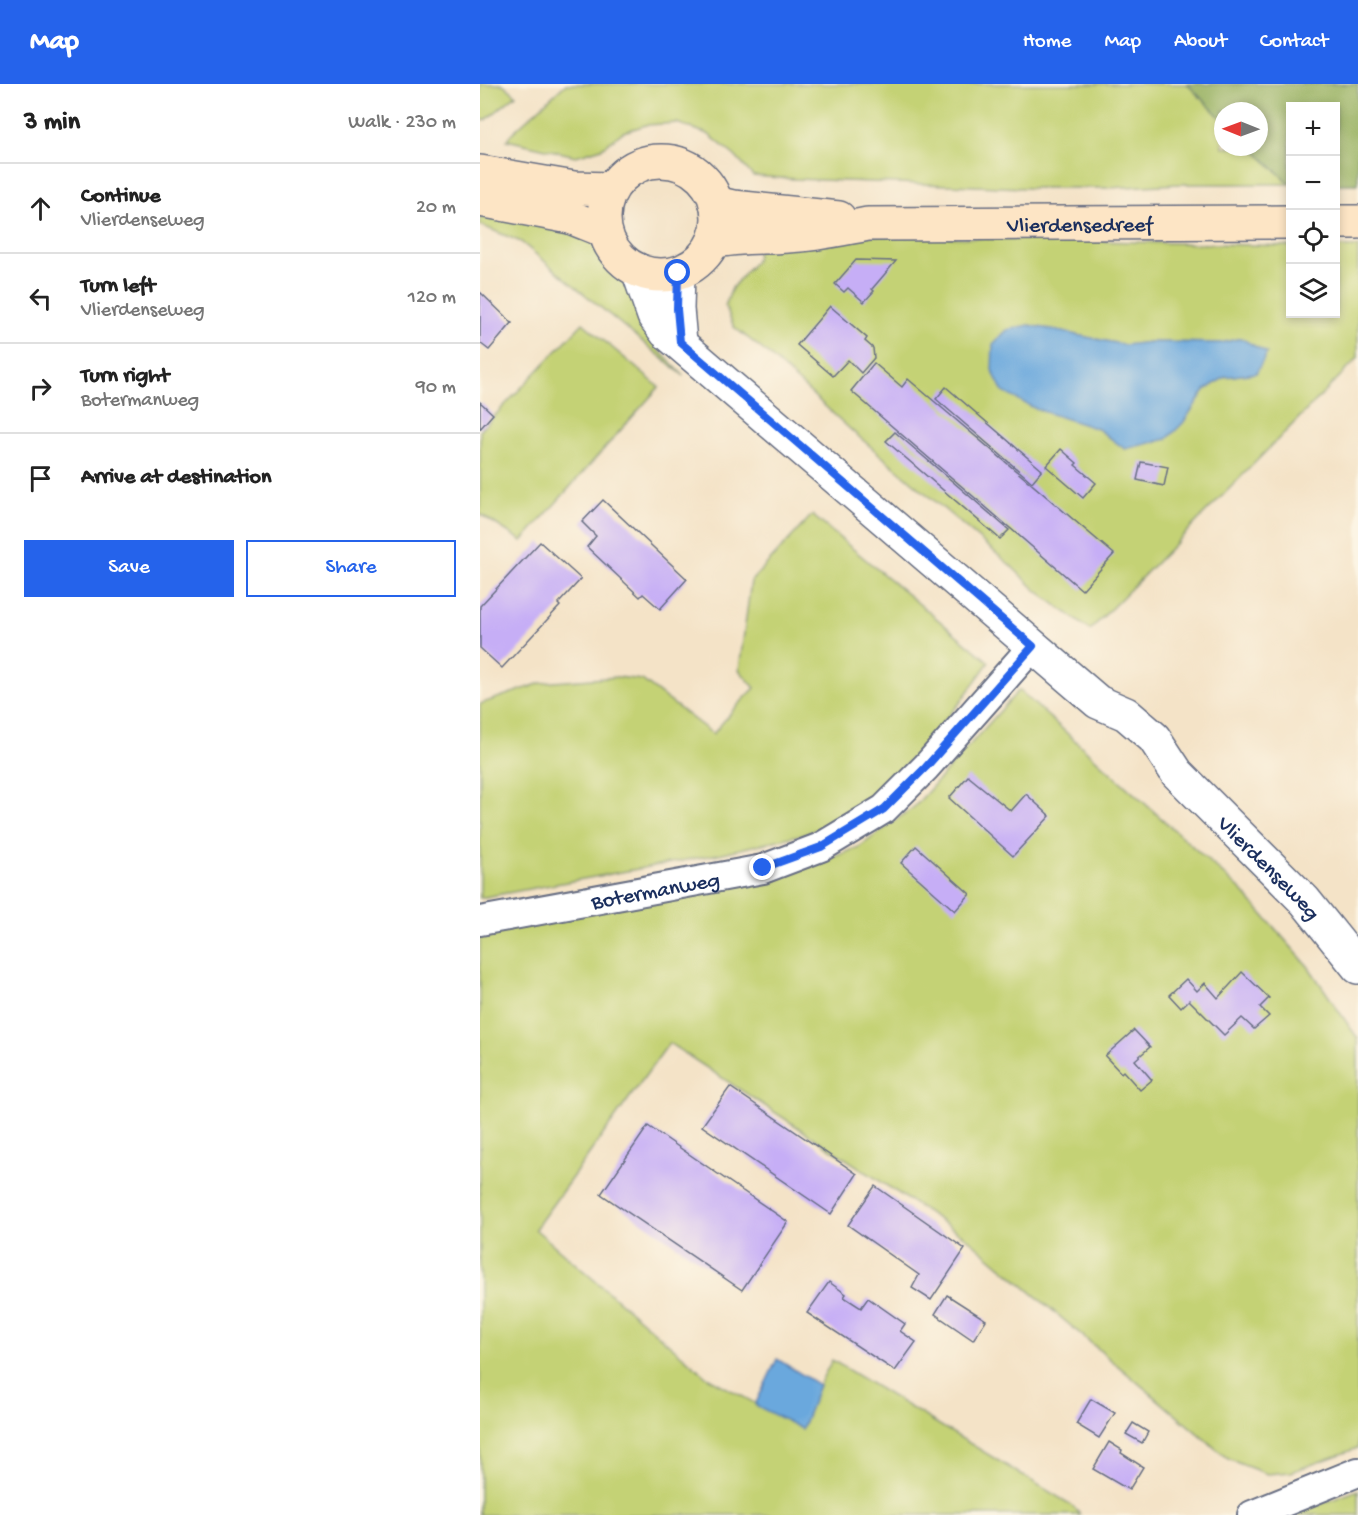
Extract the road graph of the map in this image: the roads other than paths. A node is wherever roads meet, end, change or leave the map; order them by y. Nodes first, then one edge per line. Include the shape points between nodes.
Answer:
1 (480, 172) edge
2 (611, 189) junction
3 (480, 200) edge
4 (716, 203) junction
5 (1286, 222) edge
6 (1340, 222) edge
7 (1358, 222) edge
8 (868, 224) junction
9 (605, 231) junction
10 (713, 243) junction
11 (638, 270) junction
12 (678, 273) junction
13 (680, 342) junction
14 (1033, 646) junction
15 (480, 921) edge
16 (1358, 967) edge
17 (1358, 1472) edge
18 (1252, 1515) edge

1 - 2 main road via 574,188
2 - 4 main road via 630,169 664,161 682,164 704,179
2 - 9 main road via 604,209
3 - 9 main road via 570,217
4 - 8 main road, Vlierdensedreef via 833,216
4 - 10 main road via 718,220
5 - 8 main road, Vlierdensedreef
6 - 7 main road
8 - 10 main road, Vlierdensedreef via 829,232 731,238
9 - 11 main road via 617,255
10 - 12 main road via 694,265
11 - 12 main road via 658,275
11 - 13 street, Vlierdenseweg via 654,316
12 - 13 street
13 - 14 street, Vlierdenseweg
14 - 15 street, Botermanweg via 884,809 821,847 763,868
14 - 16 street, Vlierdenseweg via 1098,702 1116,731 1145,757 1177,773 1305,901
17 - 18 street

